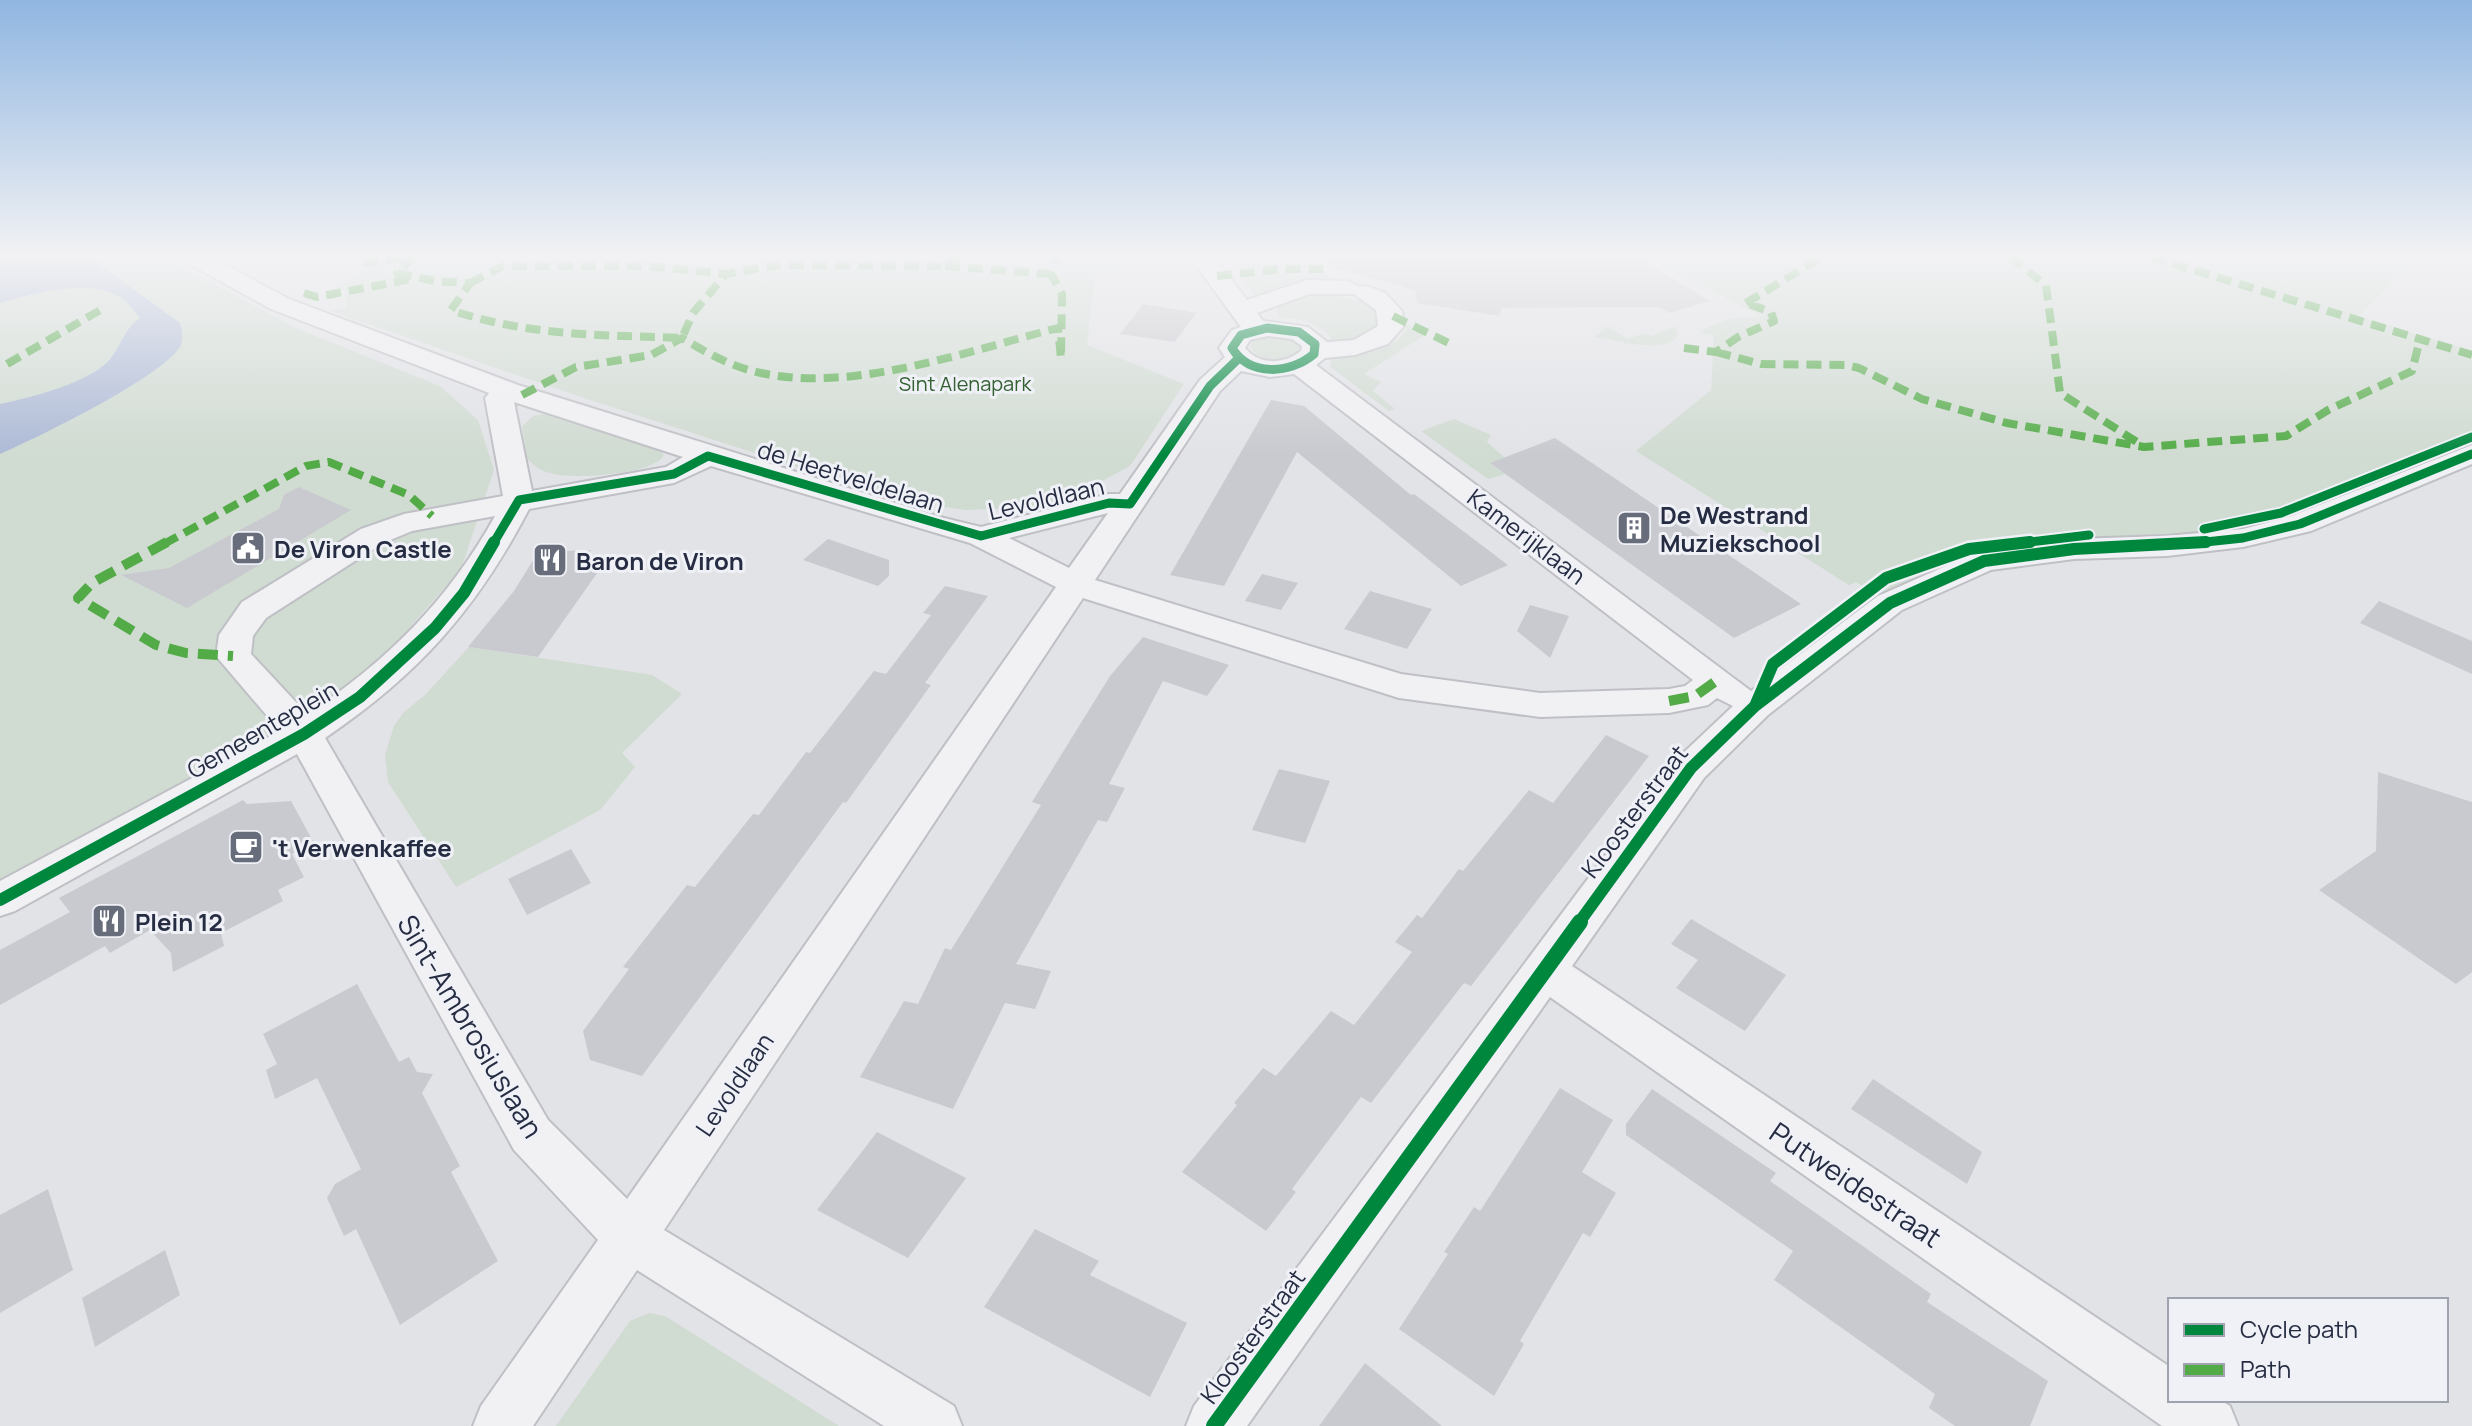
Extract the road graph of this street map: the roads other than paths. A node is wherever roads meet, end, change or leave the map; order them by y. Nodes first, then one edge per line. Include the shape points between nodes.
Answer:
1 (331, 324) edge
2 (1246, 324) edge
3 (1261, 324) edge
4 (1392, 324) edge
5 (1307, 357) junction
6 (1239, 358) junction
7 (508, 391) junction
8 (2471, 455) edge
9 (708, 456) junction
10 (519, 500) junction
11 (1130, 504) junction
12 (981, 536) junction
13 (1077, 585) junction
14 (1716, 681) junction
15 (1755, 706) junction
16 (304, 734) junction
17 (0, 900) edge
18 (1543, 969) junction
19 (630, 1237) junction
20 (2168, 1397) edge
21 (2175, 1402) edge
22 (501, 1426) edge
23 (934, 1426) edge
24 (1214, 1426) edge
25 (2210, 1426) edge

1 - 7 street, de Heetveldelaan
2 - 6 street via 1232,348
3 - 5 street, Kamerijklaan via 1312,339
4 - 5 street via 1376,340
5 - 6 street via 1268,368
5 - 14 street, Kamerijklaan via 1390,431
6 - 11 street, Levoldlaan via 1210,386
7 - 9 street, de Heetveldelaan
7 - 10 street via 499,398
8 - 15 street, Kloosterstraat via 2300,524 2243,538 1984,561 1890,603
9 - 10 street, Gemeenteplein via 674,474
9 - 12 street, de Heetveldelaan
10 - 16 street, Gemeenteplein via 486,561 435,628 360,697
10 - 16 street, Gemeenteplein via 404,523 372,536 254,610 236,635 233,656
11 - 12 street, Levoldlaan via 1109,503
11 - 13 street, Levoldlaan
12 - 13 street, de Heetveldelaan
13 - 14 street, de Heetveldelaan via 1399,686 1540,705 1669,701 1695,696
13 - 19 street, Levoldlaan
14 - 15 street, Kamerijklaan
15 - 18 street, Kloosterstraat via 1691,768
16 - 17 street, Gemeenteplein
16 - 19 street, Sint-Ambrosiuslaan via 531,1135
18 - 20 street, Putweidestraat
18 - 24 street, Kloosterstraat
19 - 22 street, Levoldlaan
19 - 23 street, Sint-Ambrosiuslaan
21 - 25 street, Putweidestraat

